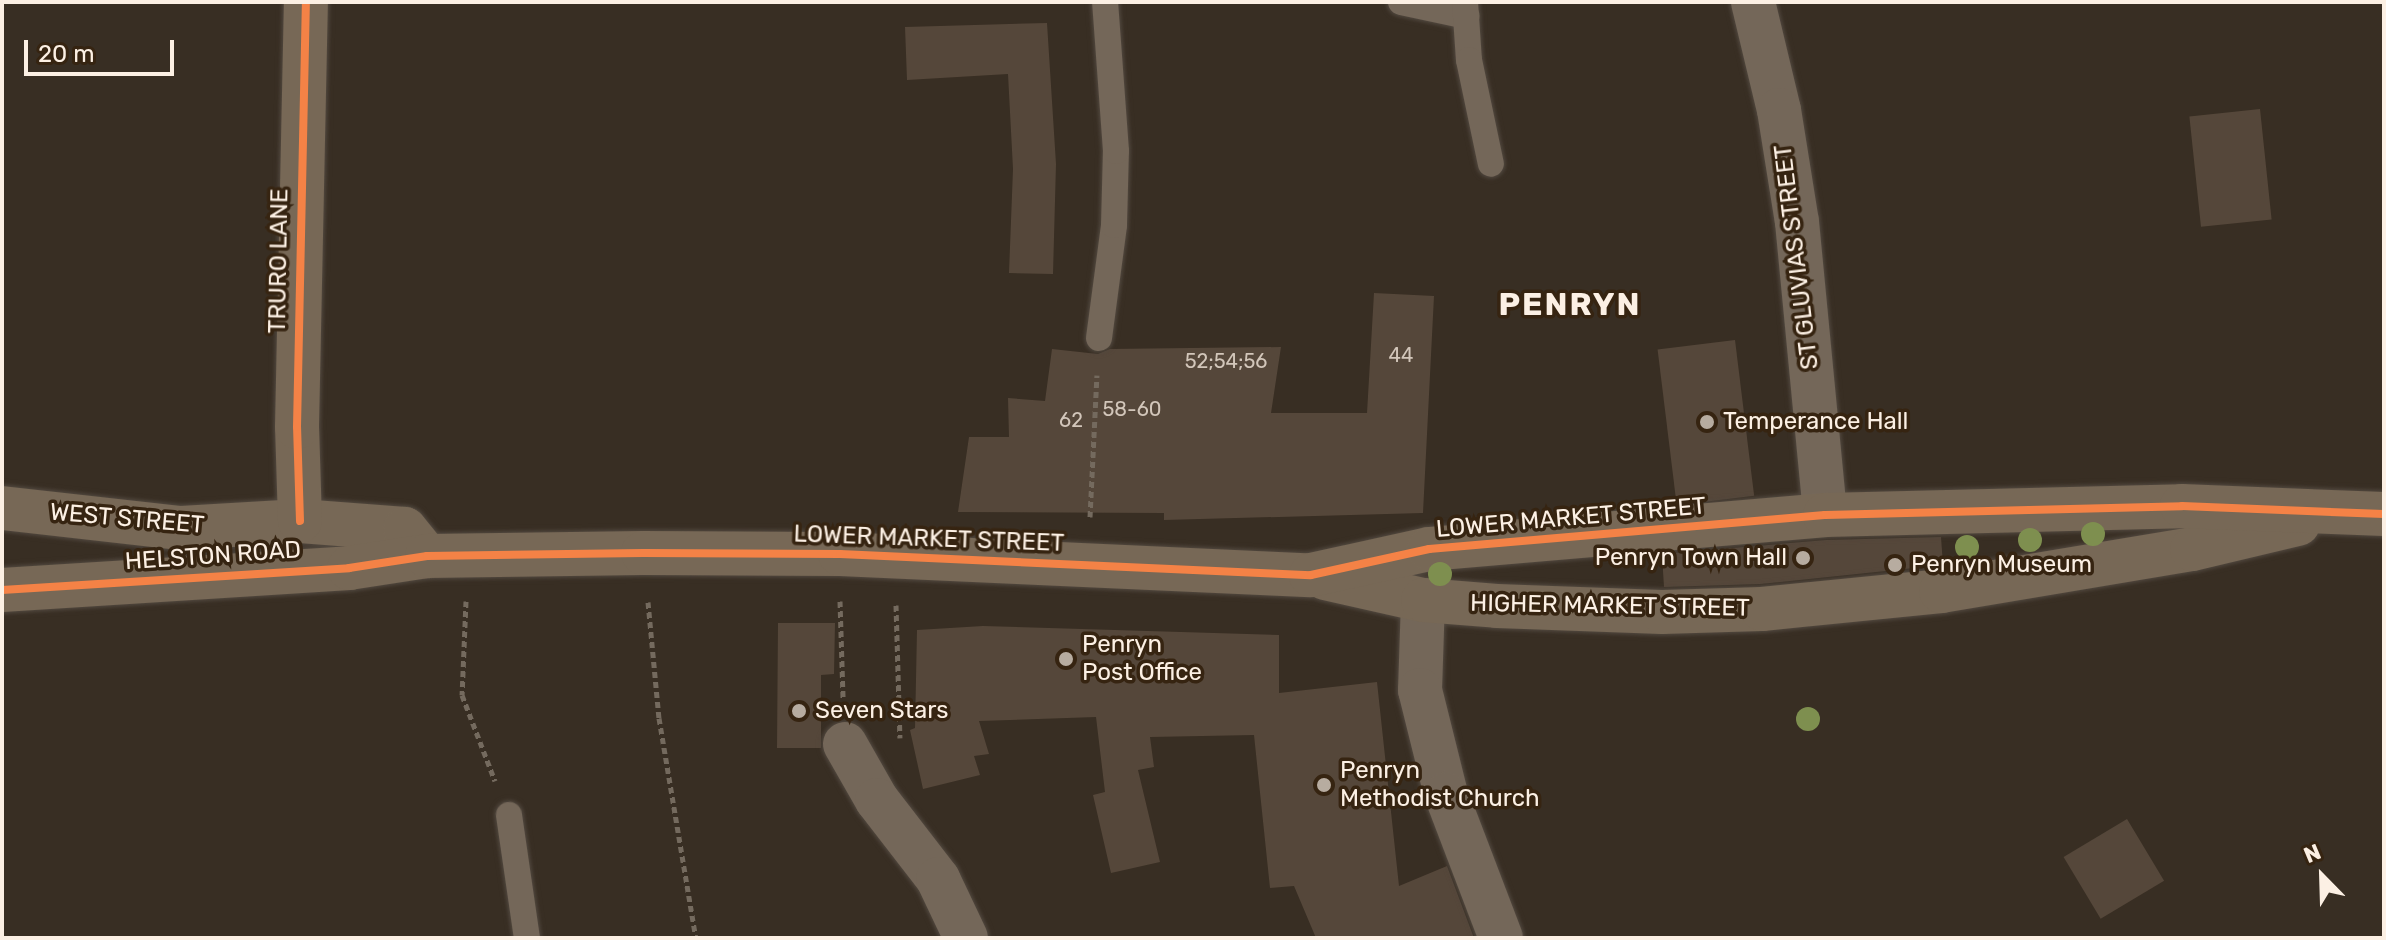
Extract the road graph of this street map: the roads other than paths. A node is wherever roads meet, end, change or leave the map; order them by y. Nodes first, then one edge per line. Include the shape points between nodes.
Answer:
1 (306, 2) edge
2 (1105, 2) edge
3 (1401, 2) edge
4 (1753, 2) edge
5 (1466, 9) edge
6 (1491, 164) dead end
7 (1099, 338) road end
8 (2, 508) edge
9 (2384, 514) edge
10 (1825, 515) junction
11 (2335, 515) junction
12 (300, 521) junction
13 (447, 556) junction
14 (1311, 575) junction
15 (2, 590) edge
16 (1423, 600) junction
17 (845, 744) road end
18 (509, 815) road end
19 (527, 938) edge
20 (966, 938) edge
21 (1501, 938) edge

1 - 12 street, TRURO LANE via 297,427
2 - 7 lane via 1116,151 1114,225
3 - 5 lane
4 - 10 street, ST GLUVIAS STREET via 1779,110 1797,222
5 - 6 lane via 1469,60
8 - 12 street, WEST STREET via 181,528
9 - 11 street, LOWER MARKET STREET
10 - 11 street, LOWER MARKET STREET via 2182,506
10 - 14 street, LOWER MARKET STREET via 1429,549
11 - 16 street, HIGHER MARKET STREET via 2192,549 1941,591 1777,607 1662,612
12 - 13 street, WEST STREET via 405,529
13 - 14 street, LOWER MARKET STREET via 840,554
13 - 15 street, HELSTON ROAD via 349,568
14 - 16 street, HIGHER MARKET STREET
16 - 21 street via 1420,690 1446,794
17 - 20 street via 877,800 938,879
18 - 19 lane

